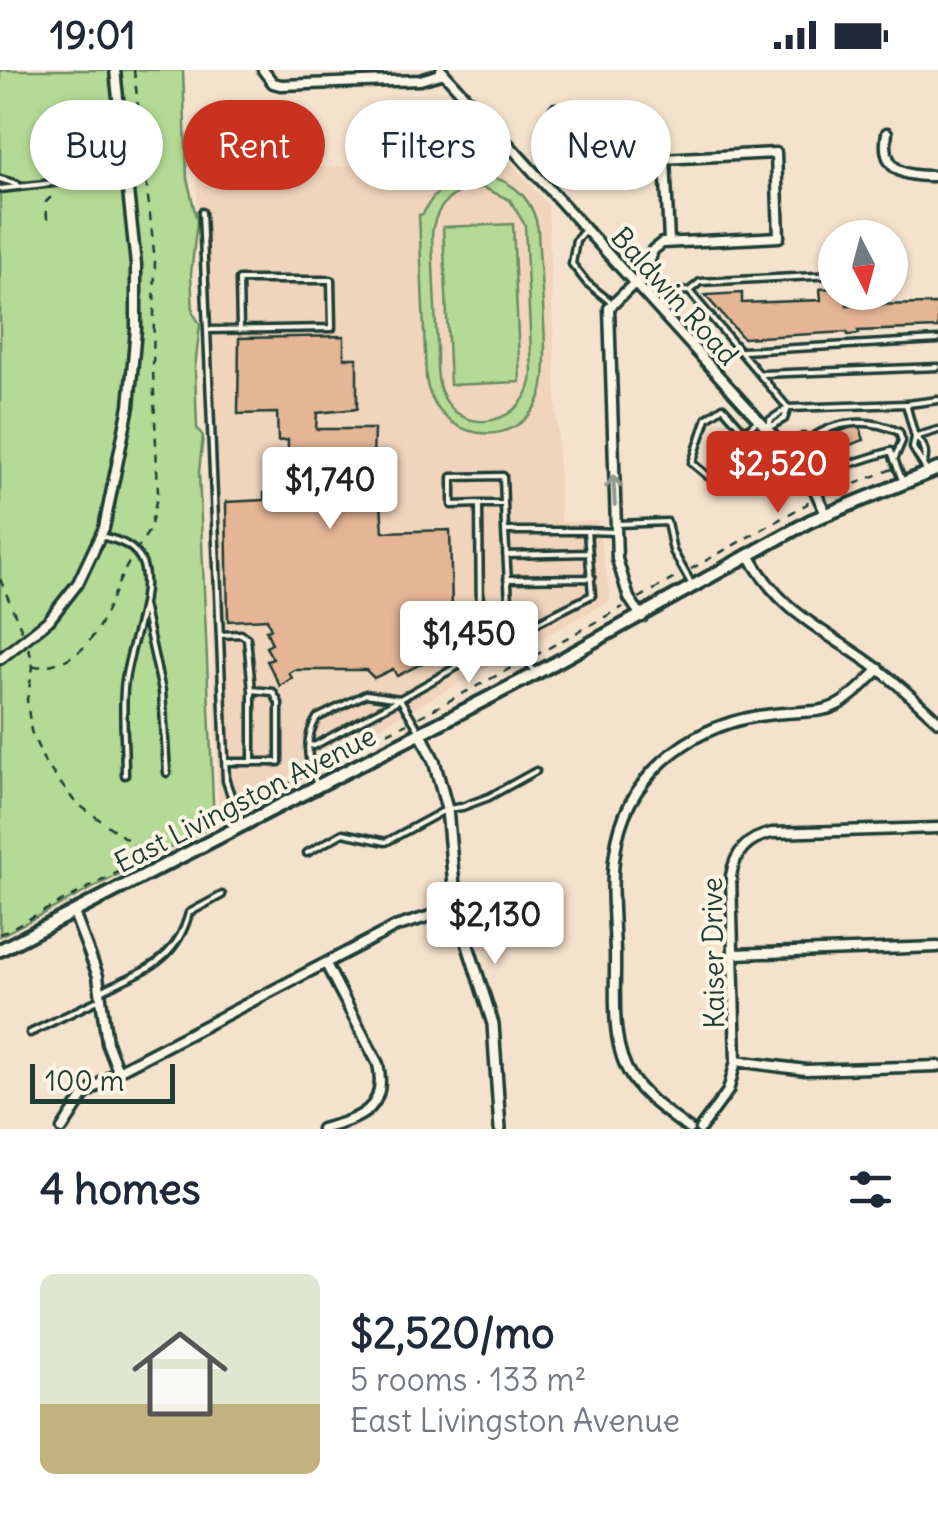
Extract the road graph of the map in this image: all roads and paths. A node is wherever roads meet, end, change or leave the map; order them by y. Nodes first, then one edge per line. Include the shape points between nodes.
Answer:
1 (115, 70) edge
2 (264, 70) edge
3 (444, 71) edge
4 (118, 100) edge
5 (887, 134) dead end
6 (671, 159) edge
7 (938, 176) edge
8 (0, 180) edge
9 (30, 185) edge
10 (22, 186) junction
11 (0, 189) edge
12 (127, 190) edge
13 (667, 190) edge
14 (51, 197) dead end
15 (202, 212) dead end
16 (47, 220) dead end
17 (585, 230) junction
18 (669, 241) junction
19 (818, 275) edge
20 (632, 282) junction
21 (689, 291) junction
22 (644, 295) junction
23 (612, 303) junction
24 (207, 330) junction
25 (240, 330) junction
26 (938, 340) edge
27 (742, 350) junction
28 (938, 366) edge
29 (761, 374) junction
30 (938, 400) edge
31 (906, 404) junction
32 (788, 408) junction
33 (758, 420) junction
34 (768, 428) junction
35 (938, 430) edge
36 (745, 432) junction
37 (914, 435) junction
38 (901, 437) junction
39 (810, 438) junction
40 (786, 452) junction
41 (773, 463) dead end
42 (896, 463) junction
43 (930, 468) edge
44 (709, 478) dead end
45 (903, 482) junction
46 (818, 496) junction
47 (479, 504) junction
48 (504, 504) junction
49 (826, 514) junction
50 (616, 528) junction
51 (505, 531) junction
52 (587, 531) junction
53 (100, 536) junction
54 (589, 554) junction
55 (506, 555) junction
56 (749, 555) junction
57 (685, 572) junction
58 (592, 578) junction
59 (0, 579) edge
60 (507, 579) junction
61 (694, 587) junction
62 (142, 602) junction
63 (632, 602) junction
64 (642, 617) junction
65 (509, 627) junction
66 (220, 635) junction
67 (511, 636) junction
68 (26, 640) junction
69 (0, 660) edge
70 (526, 660) junction
71 (879, 669) junction
72 (536, 674) junction
73 (252, 690) junction
74 (400, 699) junction
75 (413, 720) junction
76 (938, 720) edge
77 (421, 734) junction
78 (310, 745) junction
79 (225, 762) junction
80 (252, 762) junction
81 (536, 771) dead end
82 (312, 772) junction
83 (167, 773) dead end
84 (125, 775) dead end
85 (318, 786) junction
86 (448, 809) junction
87 (235, 811) junction
88 (242, 825) junction
89 (938, 828) edge
90 (307, 852) dead end
91 (142, 860) junction
92 (222, 895) dead end
93 (456, 908) junction
94 (74, 913) junction
95 (0, 934) edge
96 (938, 948) edge
97 (0, 950) edge
98 (734, 954) junction
99 (326, 964) junction
100 (101, 995) junction
101 (30, 1034) dead end
102 (736, 1061) junction
103 (938, 1066) edge
104 (118, 1071) junction
105 (62, 1129) edge
106 (322, 1129) edge
107 (500, 1129) edge
108 (689, 1129) edge
109 (700, 1129) edge

1 - 4 street
2 - 3 street via 281,86 420,80
3 - 17 street, Baldwin Road
5 - 7 street via 895,168 908,176
6 - 18 street via 776,153 779,237
8 - 10 lane
9 - 10 lane
10 - 11 lane
12 - 53 street via 136,329 129,406
13 - 18 street
14 - 16 path
15 - 24 lane
17 - 20 street, Baldwin Road
17 - 23 lane via 572,264
18 - 20 street via 657,245 647,271
19 - 21 lane via 700,282
20 - 22 street, Baldwin Road
20 - 23 street
21 - 22 lane
21 - 27 lane
22 - 33 street, Baldwin Road
50 -> 23 street via 607,320
24 - 25 lane
24 - 66 lane
25 - 25 lane via 332,328 331,280 239,280
26 - 27 lane
27 - 29 lane
28 - 29 lane
29 - 32 lane
30 - 31 lane
31 - 32 lane
31 - 37 lane
32 - 34 lane
33 - 34 street, Baldwin Road
33 - 36 lane
34 - 40 street, Baldwin Road
35 - 37 lane
36 - 41 lane
36 - 44 lane via 722,407 707,418 692,463
37 - 38 lane
37 - 43 lane
37 - 43 lane via 912,448
38 - 39 lane via 867,421
38 - 42 lane
39 - 40 lane
39 - 42 lane via 836,465 891,452
40 - 46 street, Baldwin Road
42 - 45 lane
42 - 46 path
43 - 45 main road, East Livingston Avenue
45 - 49 main road, East Livingston Avenue
46 - 49 street, Baldwin Road
46 - 57 path
47 - 48 lane
47 - 48 lane via 452,505 452,476 503,476
47 - 65 lane via 480,627
48 - 51 lane
49 - 56 main road, East Livingston Avenue
50 - 52 lane
50 - 57 lane via 667,522 672,551
50 - 63 street via 620,572
51 - 52 lane
51 - 55 lane
52 - 54 lane
53 - 62 lane via 131,547 142,561
53 - 68 street via 78,583
54 - 55 lane
54 - 58 lane
55 - 60 lane
56 - 61 main road, East Livingston Avenue
56 - 71 street via 787,606
57 - 61 lane
57 - 63 path
58 - 60 lane
58 - 67 lane via 590,596
59 - 68 path
60 - 65 lane
61 - 64 main road, East Livingston Avenue
62 - 83 lane via 162,691
62 - 84 lane via 124,688
63 - 64 street
63 - 70 path
64 - 72 main road, East Livingston Avenue
65 - 67 lane
66 - 73 lane via 247,638
66 - 79 lane
67 - 70 lane
67 - 74 lane
68 - 69 street
68 - 91 path via 31,732 45,764 75,802 132,843
70 - 72 lane
70 - 75 path
71 - 76 street
71 - 108 street via 836,708 742,719 692,737 649,775 622,824 613,879 620,1051 641,1090
72 - 77 main road, East Livingston Avenue
73 - 80 lane
73 - 80 lane via 277,696 279,762
74 - 75 lane
74 - 78 lane
74 - 78 lane via 354,697 317,718
75 - 77 lane
75 - 82 path
77 - 85 main road, East Livingston Avenue
77 - 86 street
78 - 82 lane
79 - 80 lane
79 - 87 lane
81 - 86 lane
82 - 85 lane
82 - 87 path
85 - 88 main road, East Livingston Avenue
86 - 90 lane via 386,842 343,833
86 - 93 street
87 - 88 lane
87 - 91 path
88 - 94 main road, East Livingston Avenue
89 - 98 street, Kaiser Drive via 752,840 733,866
91 - 95 path
92 - 100 lane via 189,913 164,960
93 - 99 street via 404,923
93 - 107 street via 493,1024
94 - 97 main road, East Livingston Avenue
94 - 100 street
96 - 98 street
98 - 102 street, Kaiser Drive
99 - 104 street
99 - 106 street via 378,1064 380,1087 363,1115
100 - 101 lane
100 - 104 street via 106,1043
102 - 103 street via 806,1070
102 - 109 street, Kaiser Drive via 728,1091
104 - 105 street via 84,1094

